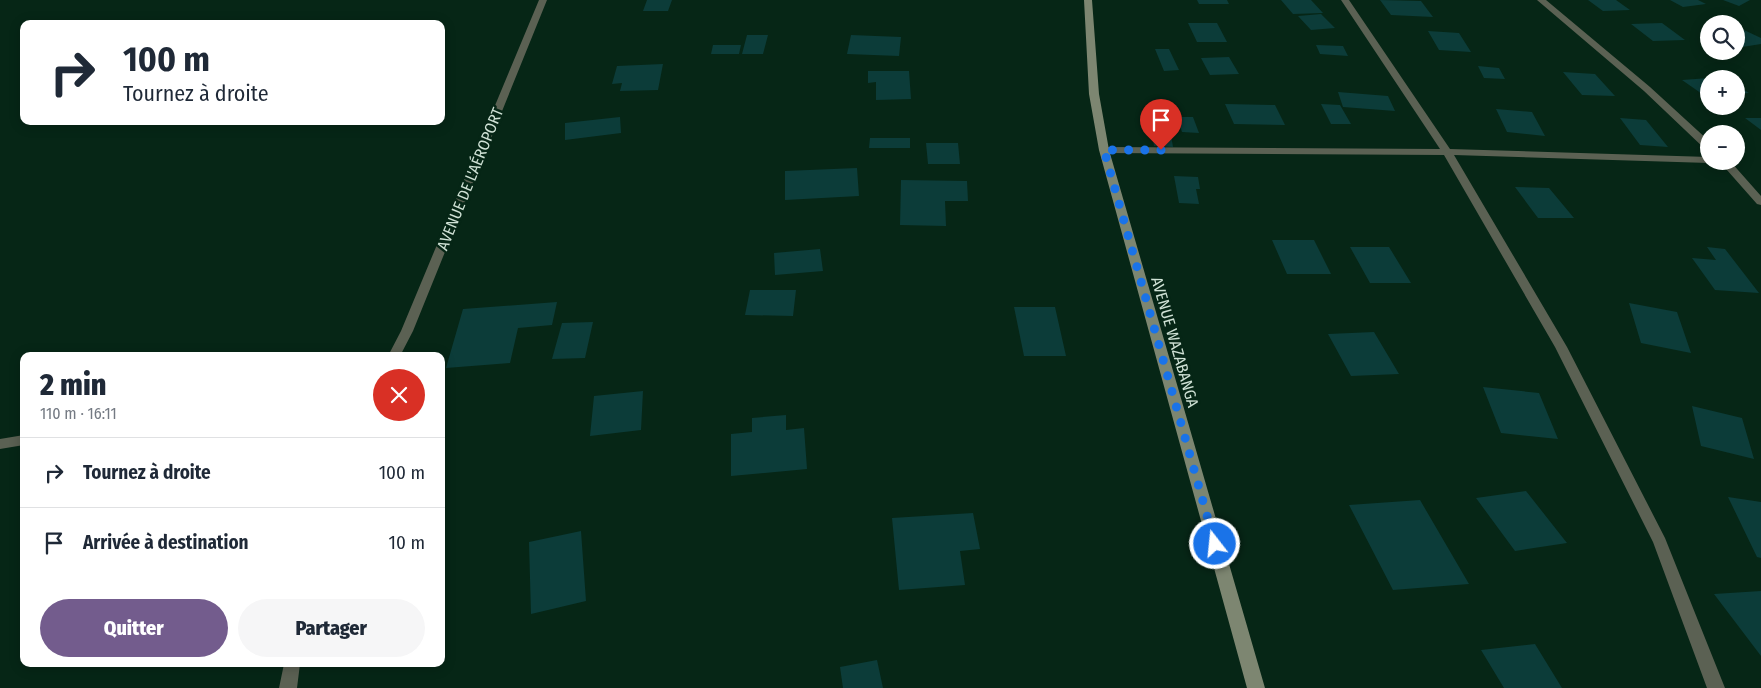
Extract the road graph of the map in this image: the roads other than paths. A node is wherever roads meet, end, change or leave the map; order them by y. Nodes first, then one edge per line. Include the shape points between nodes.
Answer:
1 (544, 0) edge
2 (1088, 0) edge
3 (1345, 0) edge
4 (1541, 0) edge
5 (1700, 139) edge
6 (1104, 150) junction
7 (1447, 152) junction
8 (1700, 160) edge
9 (1732, 170) edge
10 (1761, 202) edge
11 (396, 352) edge
12 (20, 441) edge
13 (0, 444) edge
14 (292, 667) edge
15 (288, 688) edge
16 (1256, 688) edge
17 (1716, 688) edge

1 - 11 street, AVENUE DE L'AÉROPORT
2 - 6 main road, AVENUE WAZABANGA via 1094,94
3 - 7 street
4 - 5 street
6 - 7 street
6 - 16 main road, AVENUE WAZABANGA
7 - 8 street
7 - 17 street via 1561,347 1660,542
9 - 10 street
12 - 13 street
14 - 15 street

